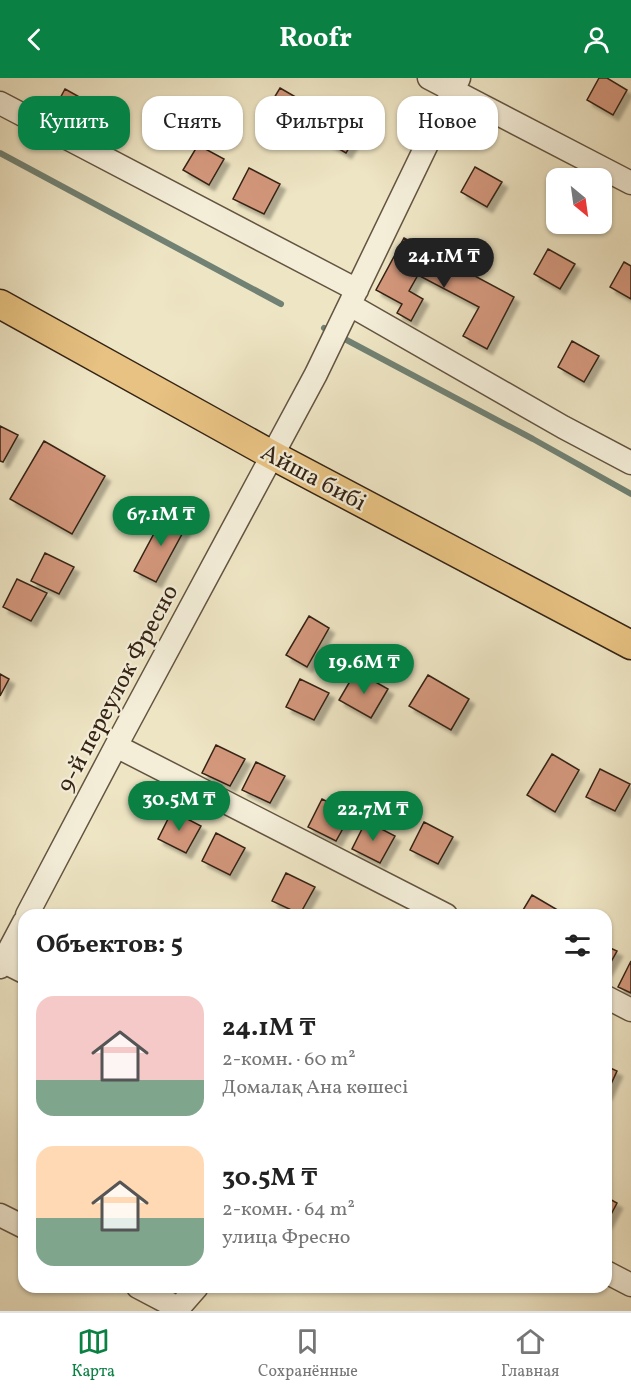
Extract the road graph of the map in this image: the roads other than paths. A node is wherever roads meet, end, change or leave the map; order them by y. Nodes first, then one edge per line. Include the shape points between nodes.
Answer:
1 (429, 78) edge
2 (455, 84) edge
3 (0, 103) edge
4 (630, 179) edge
5 (0, 303) edge
6 (350, 304) junction
7 (272, 455) junction
8 (631, 463) edge
9 (631, 645) edge
10 (116, 746) junction
11 (30, 909) edge
12 (434, 909) edge
13 (18, 933) edge
14 (1, 963) edge
15 (18, 970) edge
16 (612, 1000) edge
17 (631, 1010) edge
18 (0, 1215) edge
19 (18, 1224) edge
20 (612, 1275) edge
21 (631, 1285) edge
22 (148, 1293) edge
23 (192, 1293) edge
24 (177, 1310) edge

1 - 2 street
2 - 4 street
2 - 6 street, 9-й переулок Фресно
3 - 6 street
5 - 7 main road, Айша бибі
6 - 7 street, 9-й переулок Фресно
6 - 8 street
7 - 9 main road, Айша бибі
7 - 10 street, 9-й переулок Фресно
10 - 11 street, 9-й переулок Фресно
10 - 12 street
13 - 14 street
14 - 15 street
16 - 17 street
18 - 19 street
20 - 21 street
22 - 24 street
23 - 24 street

